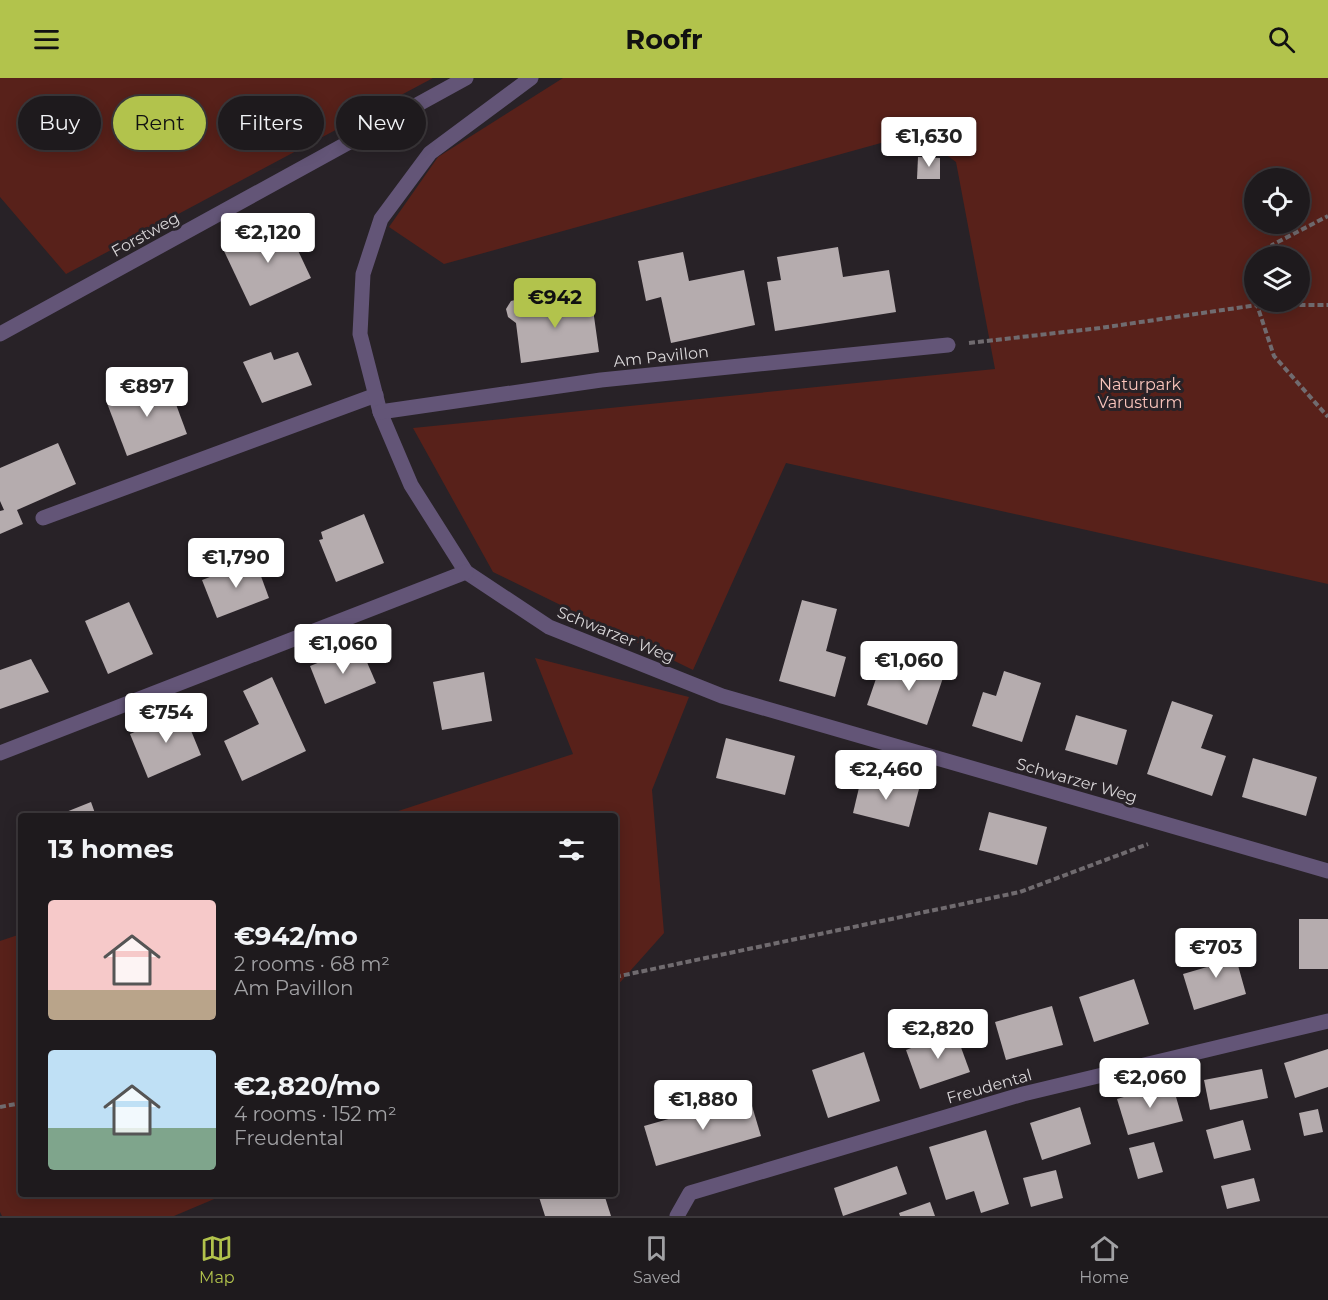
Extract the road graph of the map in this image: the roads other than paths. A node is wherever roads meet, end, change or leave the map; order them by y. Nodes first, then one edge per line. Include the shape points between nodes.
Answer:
1 (466, 78) edge
2 (531, 78) edge
3 (0, 334) edge
4 (948, 345) road end
5 (376, 394) junction
6 (380, 412) junction
7 (43, 518) dead end
8 (466, 572) junction
9 (0, 753) edge
10 (1328, 871) edge
11 (1328, 1021) edge
12 (677, 1216) edge

1 - 3 street, Forstweg
2 - 5 street, Schwarzer Weg via 430,153 381,219 363,274 360,334
4 - 6 street, Am Pavillon via 601,380
5 - 6 street, Schwarzer Weg
5 - 7 street
6 - 8 street, Schwarzer Weg via 411,485
8 - 9 street
8 - 10 street, Schwarzer Weg via 549,627 722,696
11 - 12 street, Freudental via 1023,1094 690,1193

